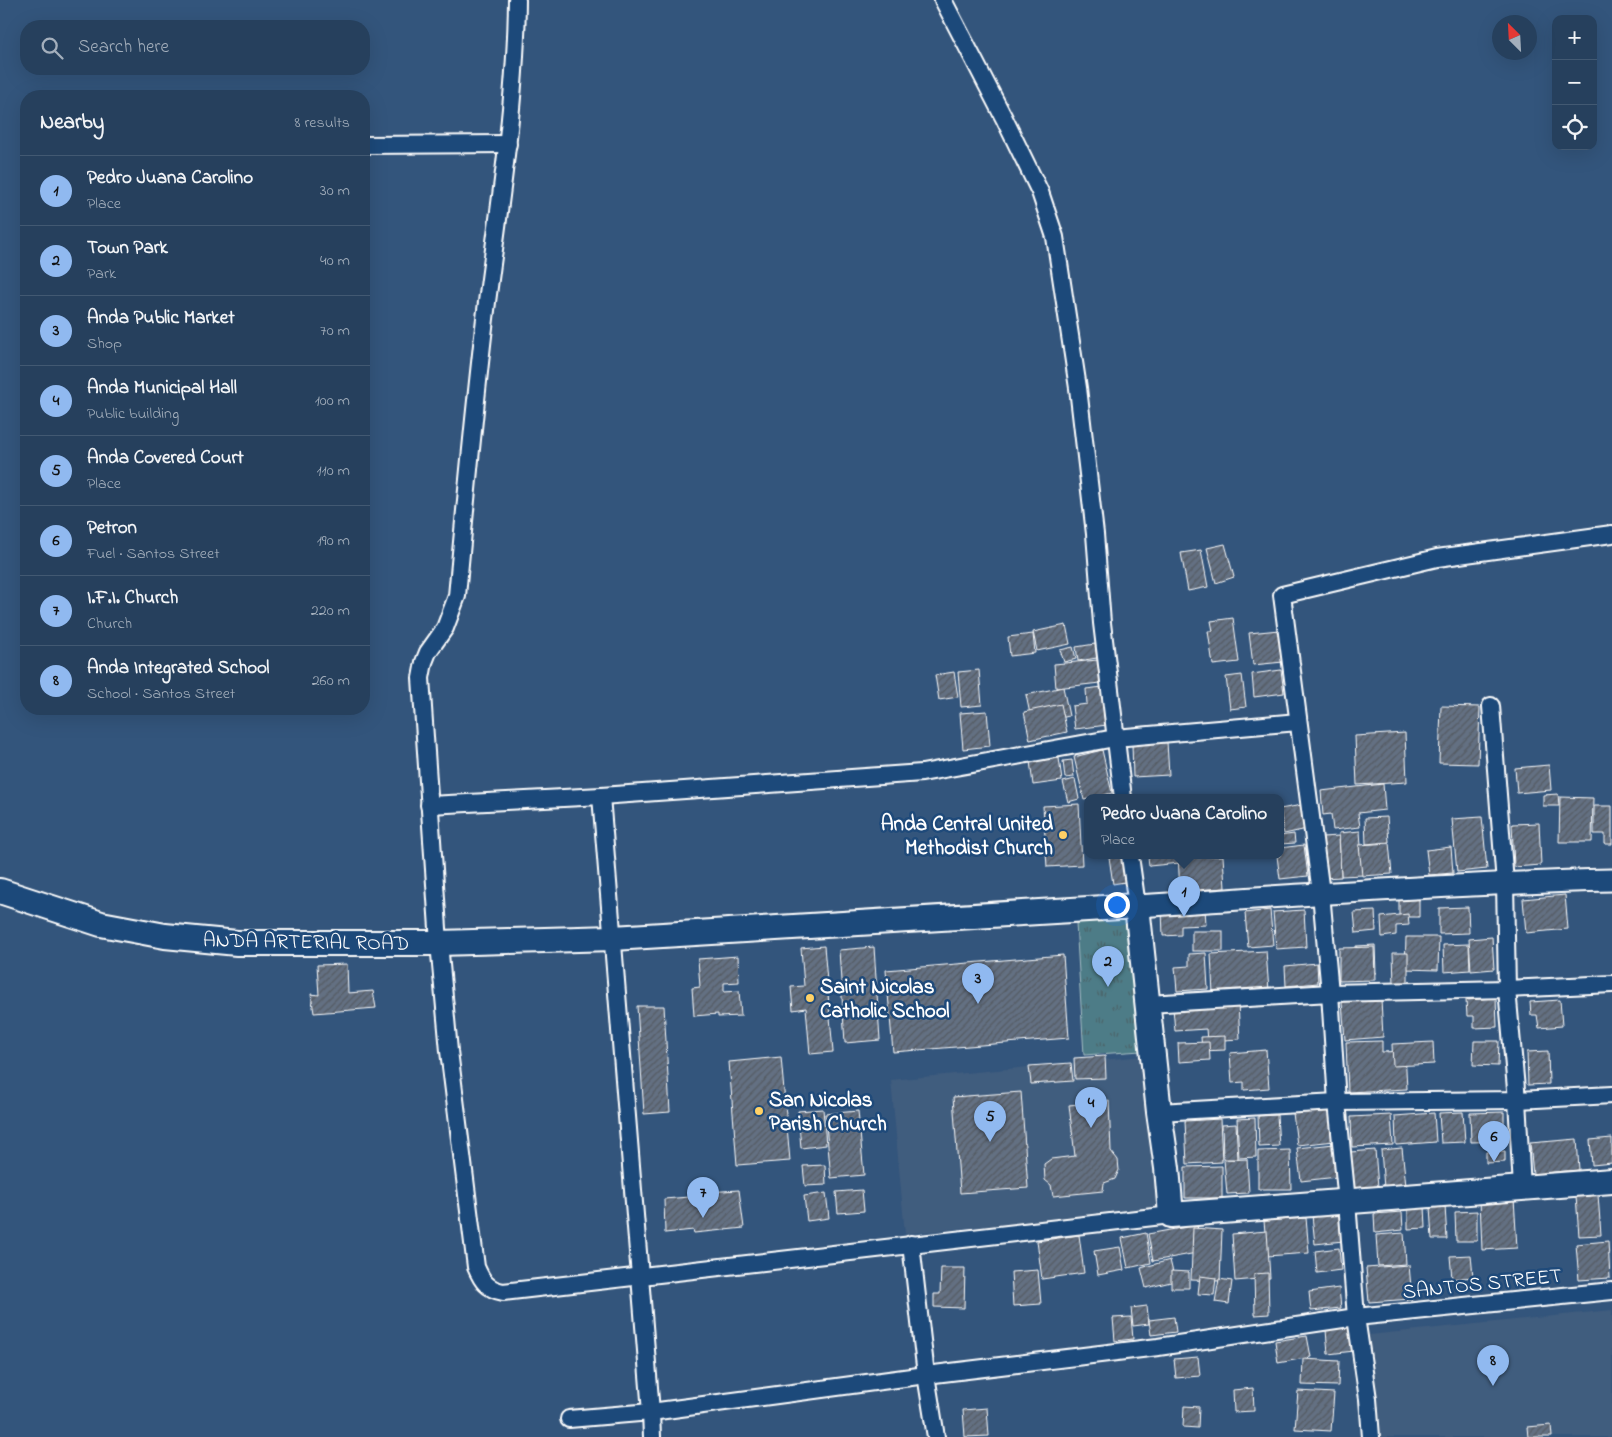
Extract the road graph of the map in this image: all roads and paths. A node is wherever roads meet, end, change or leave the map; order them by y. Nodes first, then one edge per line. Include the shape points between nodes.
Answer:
1 (517, 0) edge
2 (943, 0) edge
3 (508, 144) junction
4 (370, 145) edge
5 (1612, 534) edge
6 (1491, 706) dead end
7 (1298, 722) junction
8 (1115, 738) junction
9 (1122, 794) edge
10 (601, 796) junction
11 (429, 805) junction
12 (1130, 859) edge
13 (1612, 880) edge
14 (1505, 883) junction
15 (0, 891) edge
16 (1320, 893) junction
17 (1137, 906) junction
18 (614, 938) junction
19 (439, 943) junction
20 (1612, 984) edge
21 (1506, 989) junction
22 (1330, 993) junction
23 (1148, 1004) junction
24 (1612, 1095) edge
25 (1517, 1100) junction
26 (1336, 1102) junction
27 (1159, 1112) junction
28 (1612, 1181) edge
29 (1522, 1188) junction
30 (1347, 1202) junction
31 (1171, 1215) junction
32 (911, 1244) junction
33 (640, 1276) junction
34 (1612, 1291) edge
35 (1356, 1317) junction
36 (926, 1375) junction
37 (652, 1412) junction
38 (569, 1419) dead end
39 (652, 1437) edge
40 (936, 1437) edge
41 (1371, 1437) edge

1 - 3 street
2 - 8 street via 1036,184 1055,237 1078,388
3 - 4 street
3 - 11 street via 487,304 457,596 445,628 428,652 421,678
5 - 7 street via 1437,558 1282,595
6 - 14 street
7 - 8 street
7 - 16 street
8 - 9 street
8 - 10 street via 922,773
10 - 11 street
10 - 18 street
11 - 19 street
12 - 17 street
13 - 14 street
14 - 16 street
14 - 21 street
15 - 19 main road, ANDA ARTERIAL ROAD via 101,924 165,936 237,943
16 - 17 street
16 - 22 street
17 - 18 main road, ANDA ARTERIAL ROAD
17 - 23 main road
18 - 19 main road, ANDA ARTERIAL ROAD
18 - 33 street
19 - 33 street via 449,1051 480,1278 492,1290 503,1292
20 - 21 street
21 - 22 street
21 - 25 street
22 - 23 street
22 - 26 street
23 - 27 main road
24 - 25 street
25 - 26 street
25 - 29 street
26 - 27 street
26 - 30 street
27 - 31 main road
28 - 29 main road
29 - 30 main road
30 - 31 main road
30 - 35 street
31 - 32 street
32 - 33 street
32 - 36 street
33 - 37 street
34 - 35 street, SANTOS STREET
35 - 36 street, SANTOS STREET via 1158,1347
35 - 41 street
36 - 37 street, SANTOS STREET
36 - 40 street
37 - 38 street, SANTOS STREET
37 - 39 street

